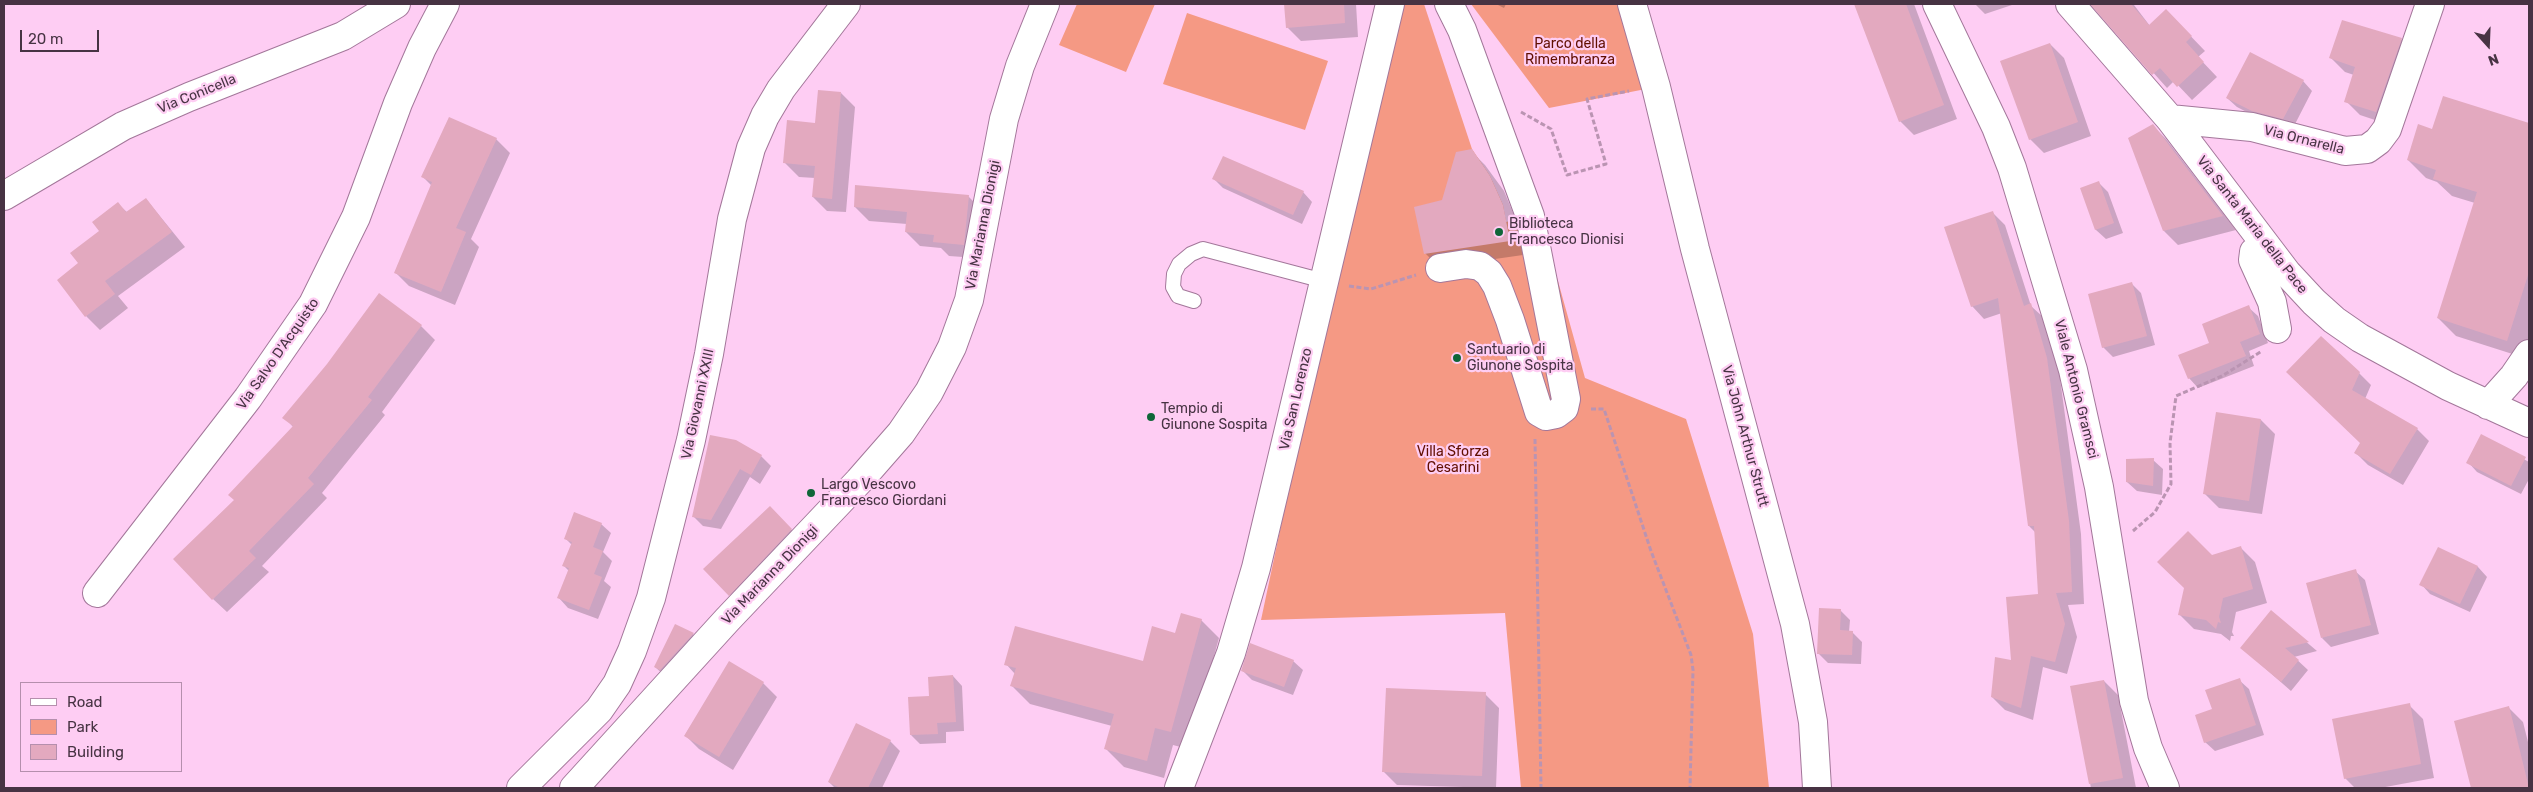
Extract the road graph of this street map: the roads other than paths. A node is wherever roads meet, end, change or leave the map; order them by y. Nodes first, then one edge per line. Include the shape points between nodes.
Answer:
1 (396, 4) edge
2 (445, 4) edge
3 (846, 4) edge
4 (1045, 4) edge
5 (1390, 4) edge
6 (1449, 4) edge
7 (1612, 4) edge
8 (1937, 4) edge
9 (2070, 4) edge
10 (2430, 4) edge
11 (1634, 14) edge
12 (2170, 119) junction
13 (4, 196) edge
14 (2264, 243) junction
15 (1440, 268) road end
16 (1324, 281) junction
17 (1194, 301) dead end
18 (2277, 329) road end
19 (2529, 354) edge
20 (2488, 405) junction
21 (2529, 423) edge
22 (97, 593) dead end
23 (521, 788) edge
24 (574, 788) edge
25 (1179, 788) edge
26 (1816, 788) edge
27 (2165, 788) edge

1 - 13 street, Via Conicella via 343,36 123,126
2 - 22 street, Via Salvo D'Acquisto via 415,64 356,217 313,304 248,398
3 - 23 street, Via Giovanni XXIII via 781,89 751,148 732,219 691,440 651,598 632,651 617,684 599,710
4 - 24 street, Via Marianna Dionigi via 1020,66 1004,119 967,307 952,347 929,392 902,433 871,468
5 - 16 street, Via San Lorenzo
6 - 15 street via 1466,39 1530,216 1566,399 1564,408 1546,416 1539,412 1510,320 1489,273 1480,266 1466,264
7 - 11 street
8 - 27 street, Viale Antonio Gramsci via 1996,127 2023,200 2075,378 2091,447 2134,700 2148,748
9 - 12 street, Via Santa Maria della Pace
10 - 12 street, Via Ornarella via 2387,129 2367,149 2345,151 2252,127
11 - 26 street, Via John Arthur Strutt via 1656,87 1695,249 1795,624 1813,722
12 - 14 street, Via Santa Maria della Pace
14 - 18 street via 2254,252 2253,260 2272,302
14 - 20 street, Via Santa Maria della Pace via 2296,284 2350,332
16 - 17 lane via 1203,249 1179,264 1174,274 1173,287 1178,296
16 - 25 street, Via San Lorenzo via 1238,630
19 - 20 street
20 - 21 street, Via Santa Maria della Pace

